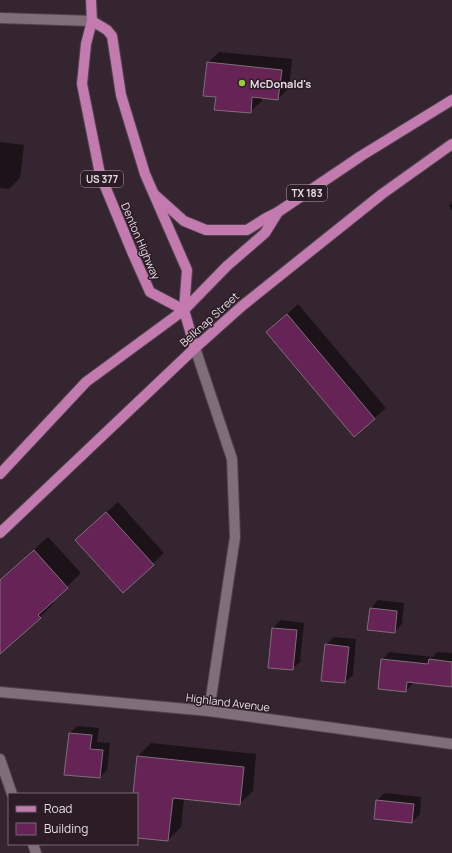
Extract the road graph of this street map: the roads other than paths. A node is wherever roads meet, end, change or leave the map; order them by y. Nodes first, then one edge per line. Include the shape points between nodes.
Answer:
1 (91, 0) edge
2 (0, 18) edge
3 (92, 21) junction
4 (452, 100) edge
5 (452, 144) edge
6 (153, 192) junction
7 (278, 212) junction
8 (184, 310) junction
9 (195, 348) junction
10 (0, 474) edge
11 (0, 533) edge
12 (0, 692) edge
13 (208, 711) junction
14 (452, 744) edge
15 (0, 759) edge
16 (12, 793) edge

1 - 3 main road, Denton Highway / US 377
2 - 3 street
3 - 6 main road via 112,36 121,94 145,174
3 - 8 main road, Denton Highway / US 377 via 86,44 82,84 100,174 150,292
4 - 7 main road, TX 183 via 361,156
5 - 9 main road, Belknap Street via 317,245
6 - 7 main road via 184,221 206,230 247,230
6 - 8 main road via 187,270
7 - 8 main road, TX 183 via 265,232
8 - 9 main road
8 - 10 main road via 86,382
9 - 11 main road, Belknap Street
9 - 13 street via 232,459 235,537
12 - 13 street, Highland Avenue
13 - 14 street, Highland Avenue
15 - 16 street

